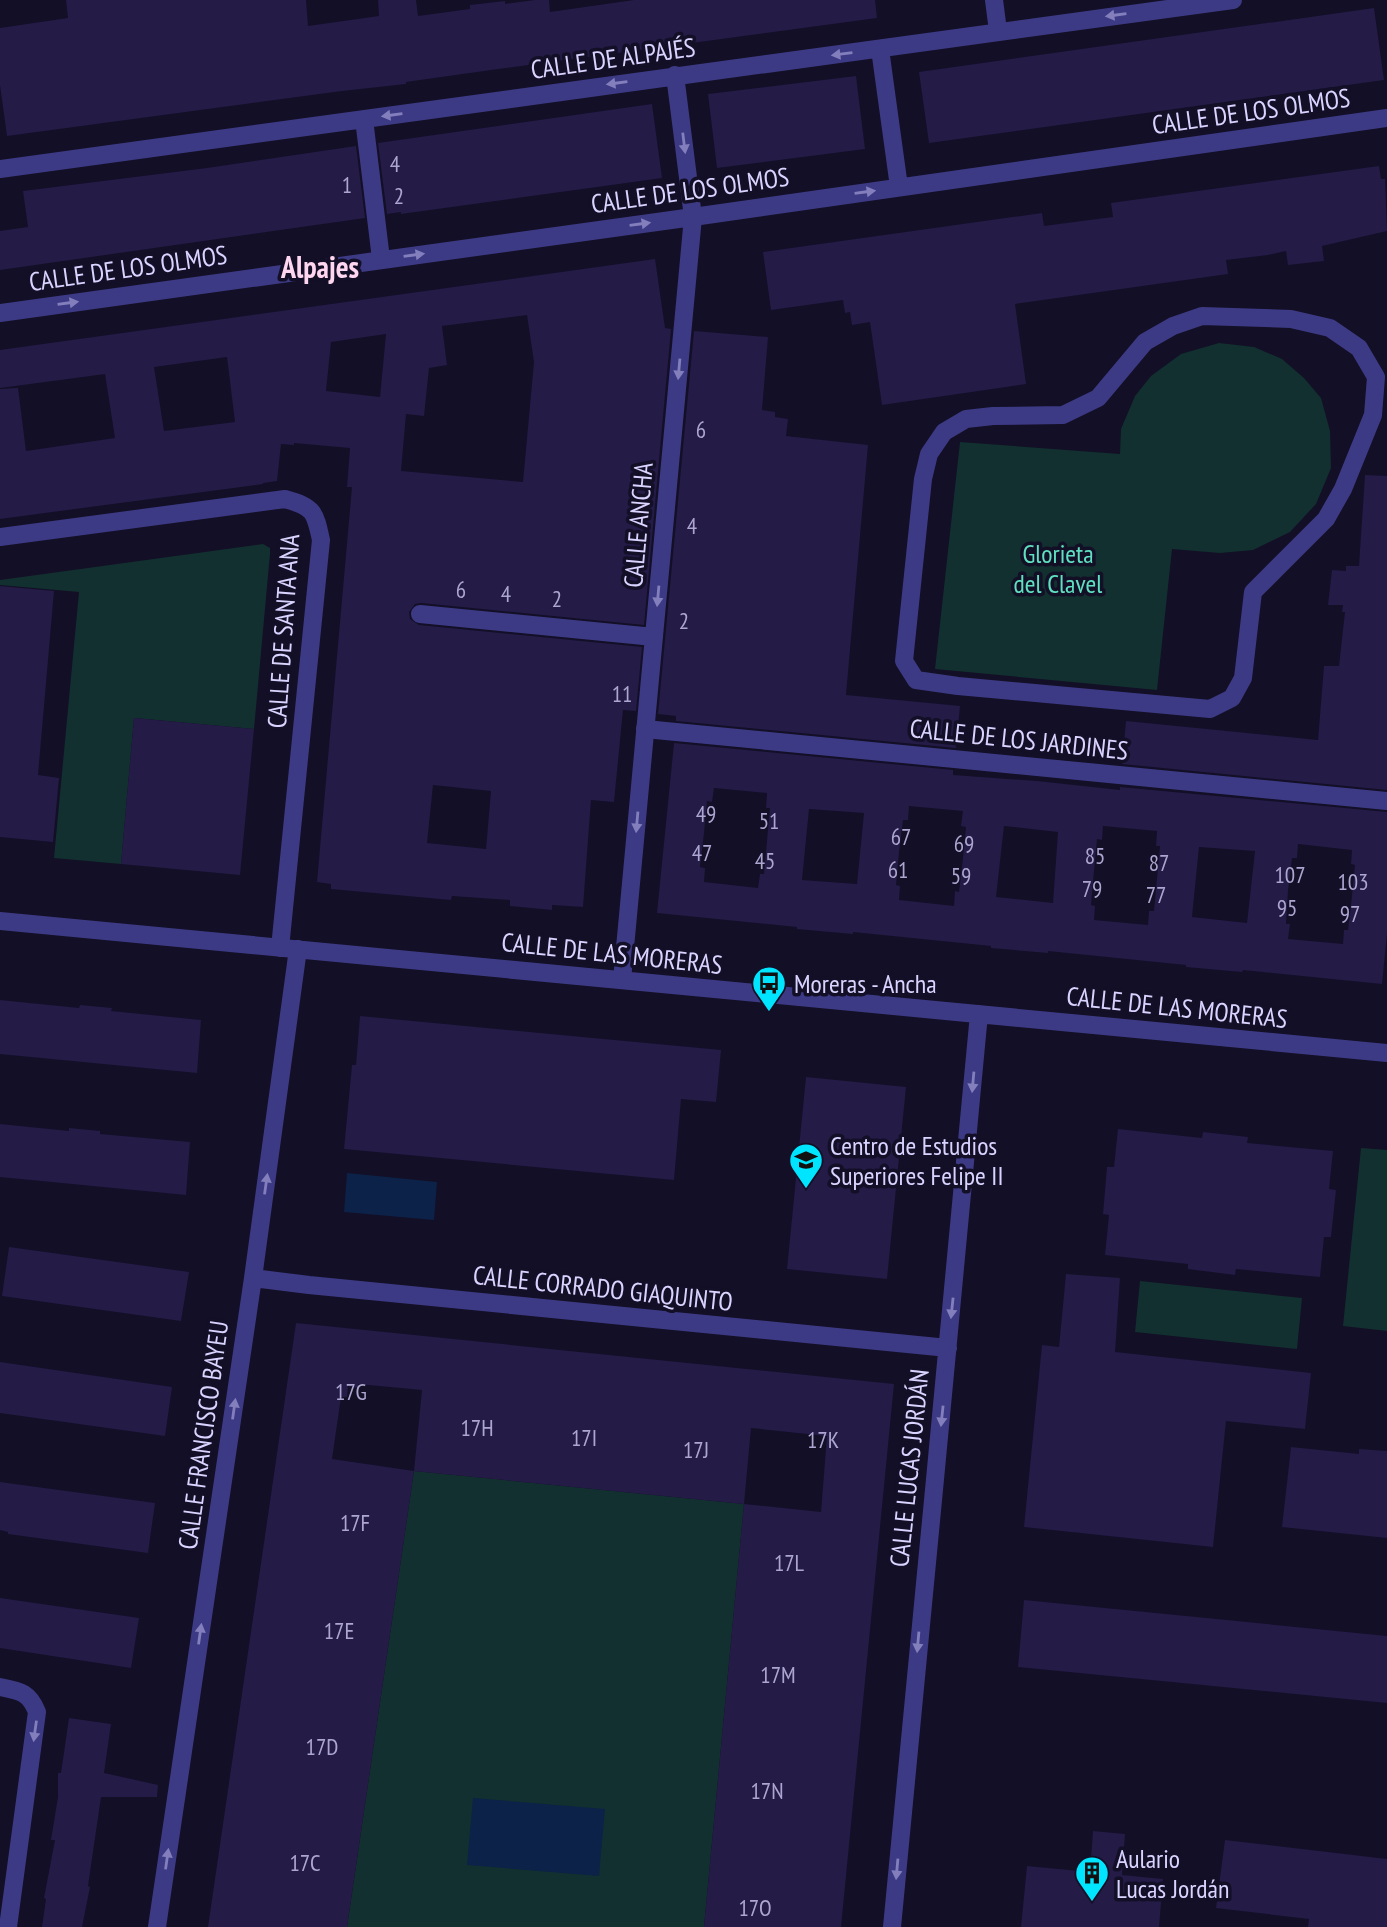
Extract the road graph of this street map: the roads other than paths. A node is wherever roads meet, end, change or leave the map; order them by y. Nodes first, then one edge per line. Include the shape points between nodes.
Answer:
1 (993, 0) edge
2 (1233, 0) edge
3 (998, 31) junction
4 (880, 49) junction
5 (675, 75) junction
6 (1387, 118) edge
7 (364, 119) junction
8 (0, 169) edge
9 (899, 187) junction
10 (693, 217) junction
11 (381, 259) junction
12 (0, 313) edge
13 (1381, 377) edge
14 (0, 537) edge
15 (420, 614) dead end
16 (654, 637) junction
17 (645, 729) junction
18 (1387, 801) edge
19 (0, 921) edge
20 (289, 948) junction
21 (622, 980) junction
22 (979, 1014) junction
23 (1387, 1053) edge
24 (253, 1278) junction
25 (948, 1348) junction
26 (0, 1687) edge
27 (8, 1927) edge
28 (157, 1927) edge
29 (891, 1927) edge

1 - 3 street
2 -> 3 street, CALLE DE ALPAJÉS
3 - 4 street, CALLE DE ALPAJÉS
4 -> 5 street, CALLE DE ALPAJÉS
4 - 9 street
5 -> 7 street, CALLE DE ALPAJÉS
5 -> 10 street, CALLE ANCHA
6 - 9 street, CALLE DE LOS OLMOS
7 - 8 street, CALLE DE ALPAJÉS
7 - 11 street
10 -> 9 street, CALLE DE LOS OLMOS
11 -> 10 street, CALLE DE LOS OLMOS
10 -> 16 street, CALLE ANCHA
12 -> 11 street, CALLE DE LOS OLMOS
13 - 13 street via 1359,348 1330,328 1292,319 1202,316 1145,342 1098,398 1063,415 966,419 944,432 929,454 923,479 904,661 916,680 958,686 1210,709 1232,698 1243,678 1253,592 1326,519 1373,415
14 - 20 street, CALLE DE SANTA ANA via 285,499 302,503 315,516 321,540
15 - 16 street
16 - 17 street, CALLE ANCHA
17 - 18 street, CALLE DE LOS JARDINES
17 -> 21 street, CALLE ANCHA
19 - 20 street, CALLE DE LAS MORERAS
20 - 21 street, CALLE DE LAS MORERAS
24 -> 20 street, CALLE FRANCISCO BAYEU
21 - 22 street, CALLE DE LAS MORERAS
22 - 23 street, CALLE DE LAS MORERAS
22 -> 25 street, CALLE LUCAS JORDÁN
24 - 25 street, CALLE CORRADO GIAQUINTO
28 -> 24 street, CALLE FRANCISCO BAYEU
25 -> 29 street, CALLE LUCAS JORDÁN
26 -> 27 street via 32,1699 37,1712

